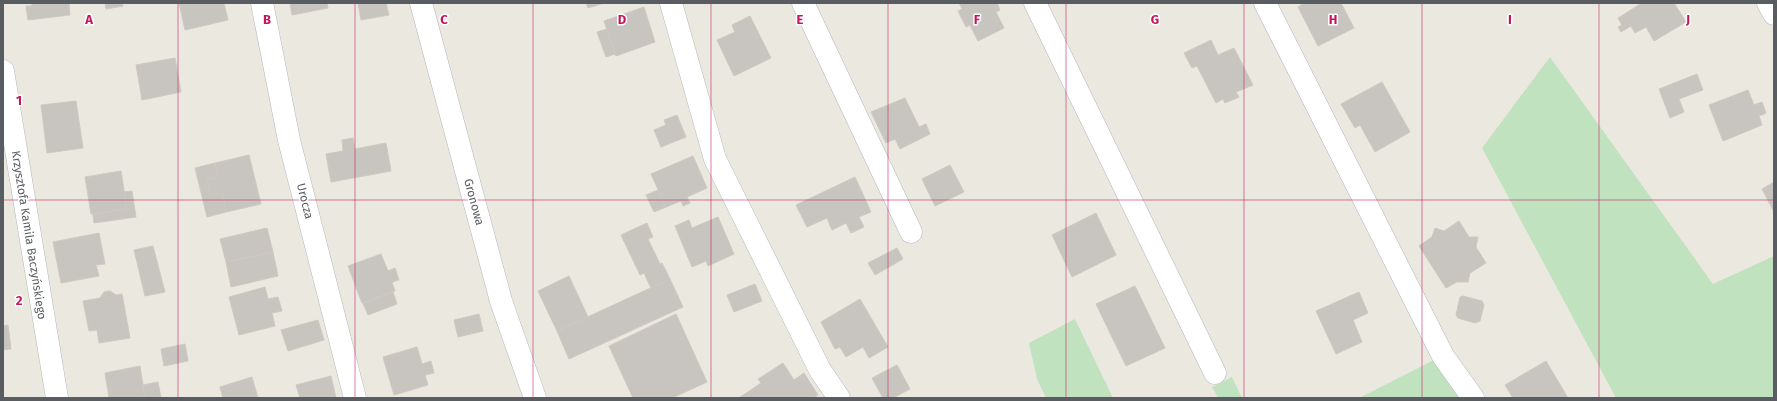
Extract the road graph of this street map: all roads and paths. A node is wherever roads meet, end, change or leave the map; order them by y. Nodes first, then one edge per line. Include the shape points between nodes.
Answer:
1 (262, 3) edge
2 (421, 3) edge
3 (671, 3) edge
4 (803, 3) edge
5 (1035, 3) edge
6 (1265, 3) edge
7 (1768, 3) edge
8 (1774, 14) edge
9 (3, 71) edge
10 (912, 232) dead end
11 (1215, 374) dead end
12 (57, 398) edge
13 (355, 398) edge
14 (535, 398) edge
15 (839, 398) edge
16 (1472, 398) edge

1 - 13 street, Urocza via 289,140
2 - 14 street, Gronowa via 501,301
3 - 15 street via 714,159 820,370
4 - 10 street
5 - 11 street
6 - 16 street via 1443,356
7 - 8 street
9 - 12 street, Krzysztofa Kamila Baczyńskiego

